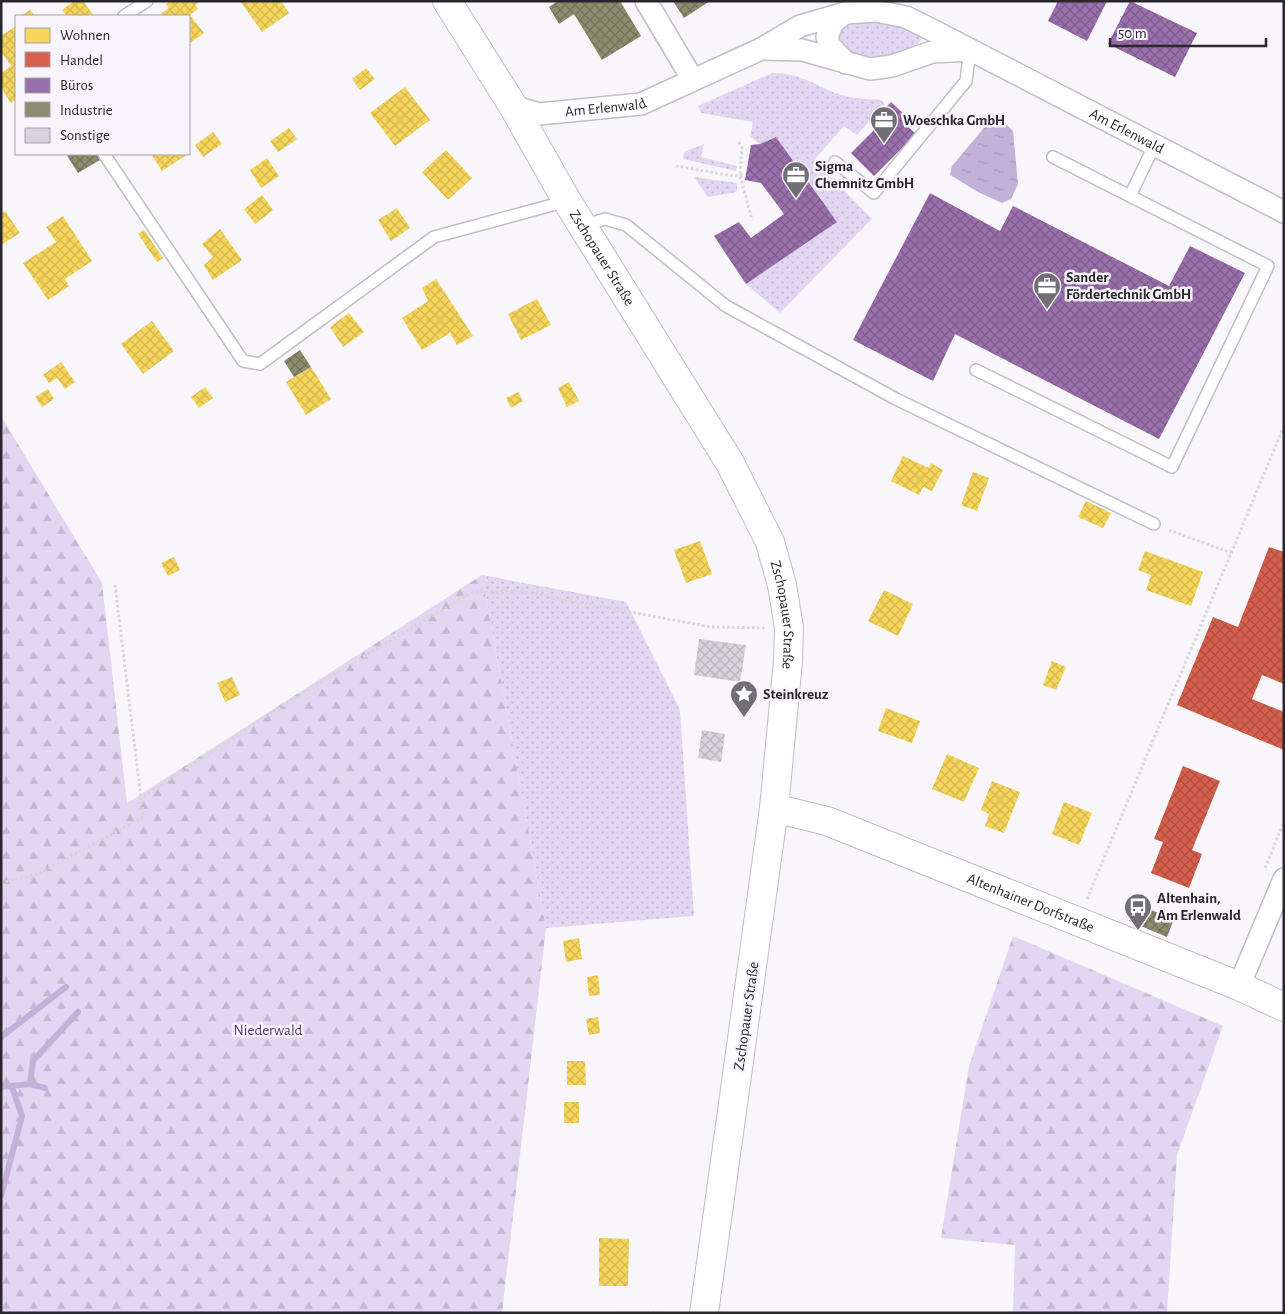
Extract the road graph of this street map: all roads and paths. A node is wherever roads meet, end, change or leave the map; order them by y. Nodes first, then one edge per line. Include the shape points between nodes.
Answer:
1 (147, 1) edge
2 (447, 1) edge
3 (646, 1) edge
4 (845, 13) junction
5 (126, 15) edge
6 (761, 49) junction
7 (970, 50) junction
8 (846, 63) junction
9 (693, 80) junction
10 (512, 106) junction
11 (739, 142) dead end
12 (1154, 146) junction
13 (105, 155) edge
14 (1053, 156) dead end
15 (835, 162) dead end
16 (676, 166) dead end
17 (746, 174) dead end
18 (740, 175) junction
19 (1130, 196) junction
20 (567, 200) junction
21 (1284, 212) edge
22 (752, 220) dead end
23 (582, 226) junction
24 (976, 370) dead end
25 (1284, 426) edge
26 (1154, 524) joint
27 (1231, 553) junction
28 (116, 586) dead end
29 (789, 628) junction
30 (141, 798) junction
31 (774, 808) junction
32 (1284, 879) edge
33 (1, 883) edge
34 (1078, 921) junction
35 (1240, 986) junction
36 (1284, 1007) edge
37 (618, 1313) edge
38 (664, 1313) edge
39 (704, 1313) edge

1 - 5 lane
2 - 10 street, Zschopauer Straße
3 - 9 street
4 - 6 street, Am Erlenwald via 800,26
4 - 7 street, Am Erlenwald via 876,11 906,17
4 - 8 street via 833,22 826,37
6 - 8 street, Am Erlenwald via 802,50
6 - 9 street, Am Erlenwald
7 - 8 street, Am Erlenwald via 932,52 892,66 870,69
7 - 12 street, Am Erlenwald
7 - 15 lane via 966,81 874,193
9 - 10 street, Am Erlenwald via 641,104 539,114
10 - 20 street, Zschopauer Straße
11 - 18 path via 742,148
12 - 19 lane
12 - 21 street, Am Erlenwald
13 - 20 lane via 243,361 260,364 434,237
14 - 19 lane
16 - 18 path
17 - 18 path
18 - 22 path
19 - 24 lane via 1268,266 1172,467
20 - 23 street, Zschopauer Straße
23 - 26 lane via 605,219 626,225 726,306 896,399
23 - 29 street, Zschopauer Straße via 730,463 770,542
25 - 27 path
26 - 27 path
27 - 34 path
28 - 30 path
29 - 30 path via 711,628 517,591 472,592 240,732
29 - 31 street, Zschopauer Straße
30 - 33 path via 143,817 38,874
31 - 34 street, Altenhainer Dorfstraße via 827,821
31 - 39 street, Zschopauer Straße
32 - 35 street
34 - 35 street, Altenhainer Dorfstraße
35 - 36 street, Altenhainer Dorfstraße
37 - 38 path

